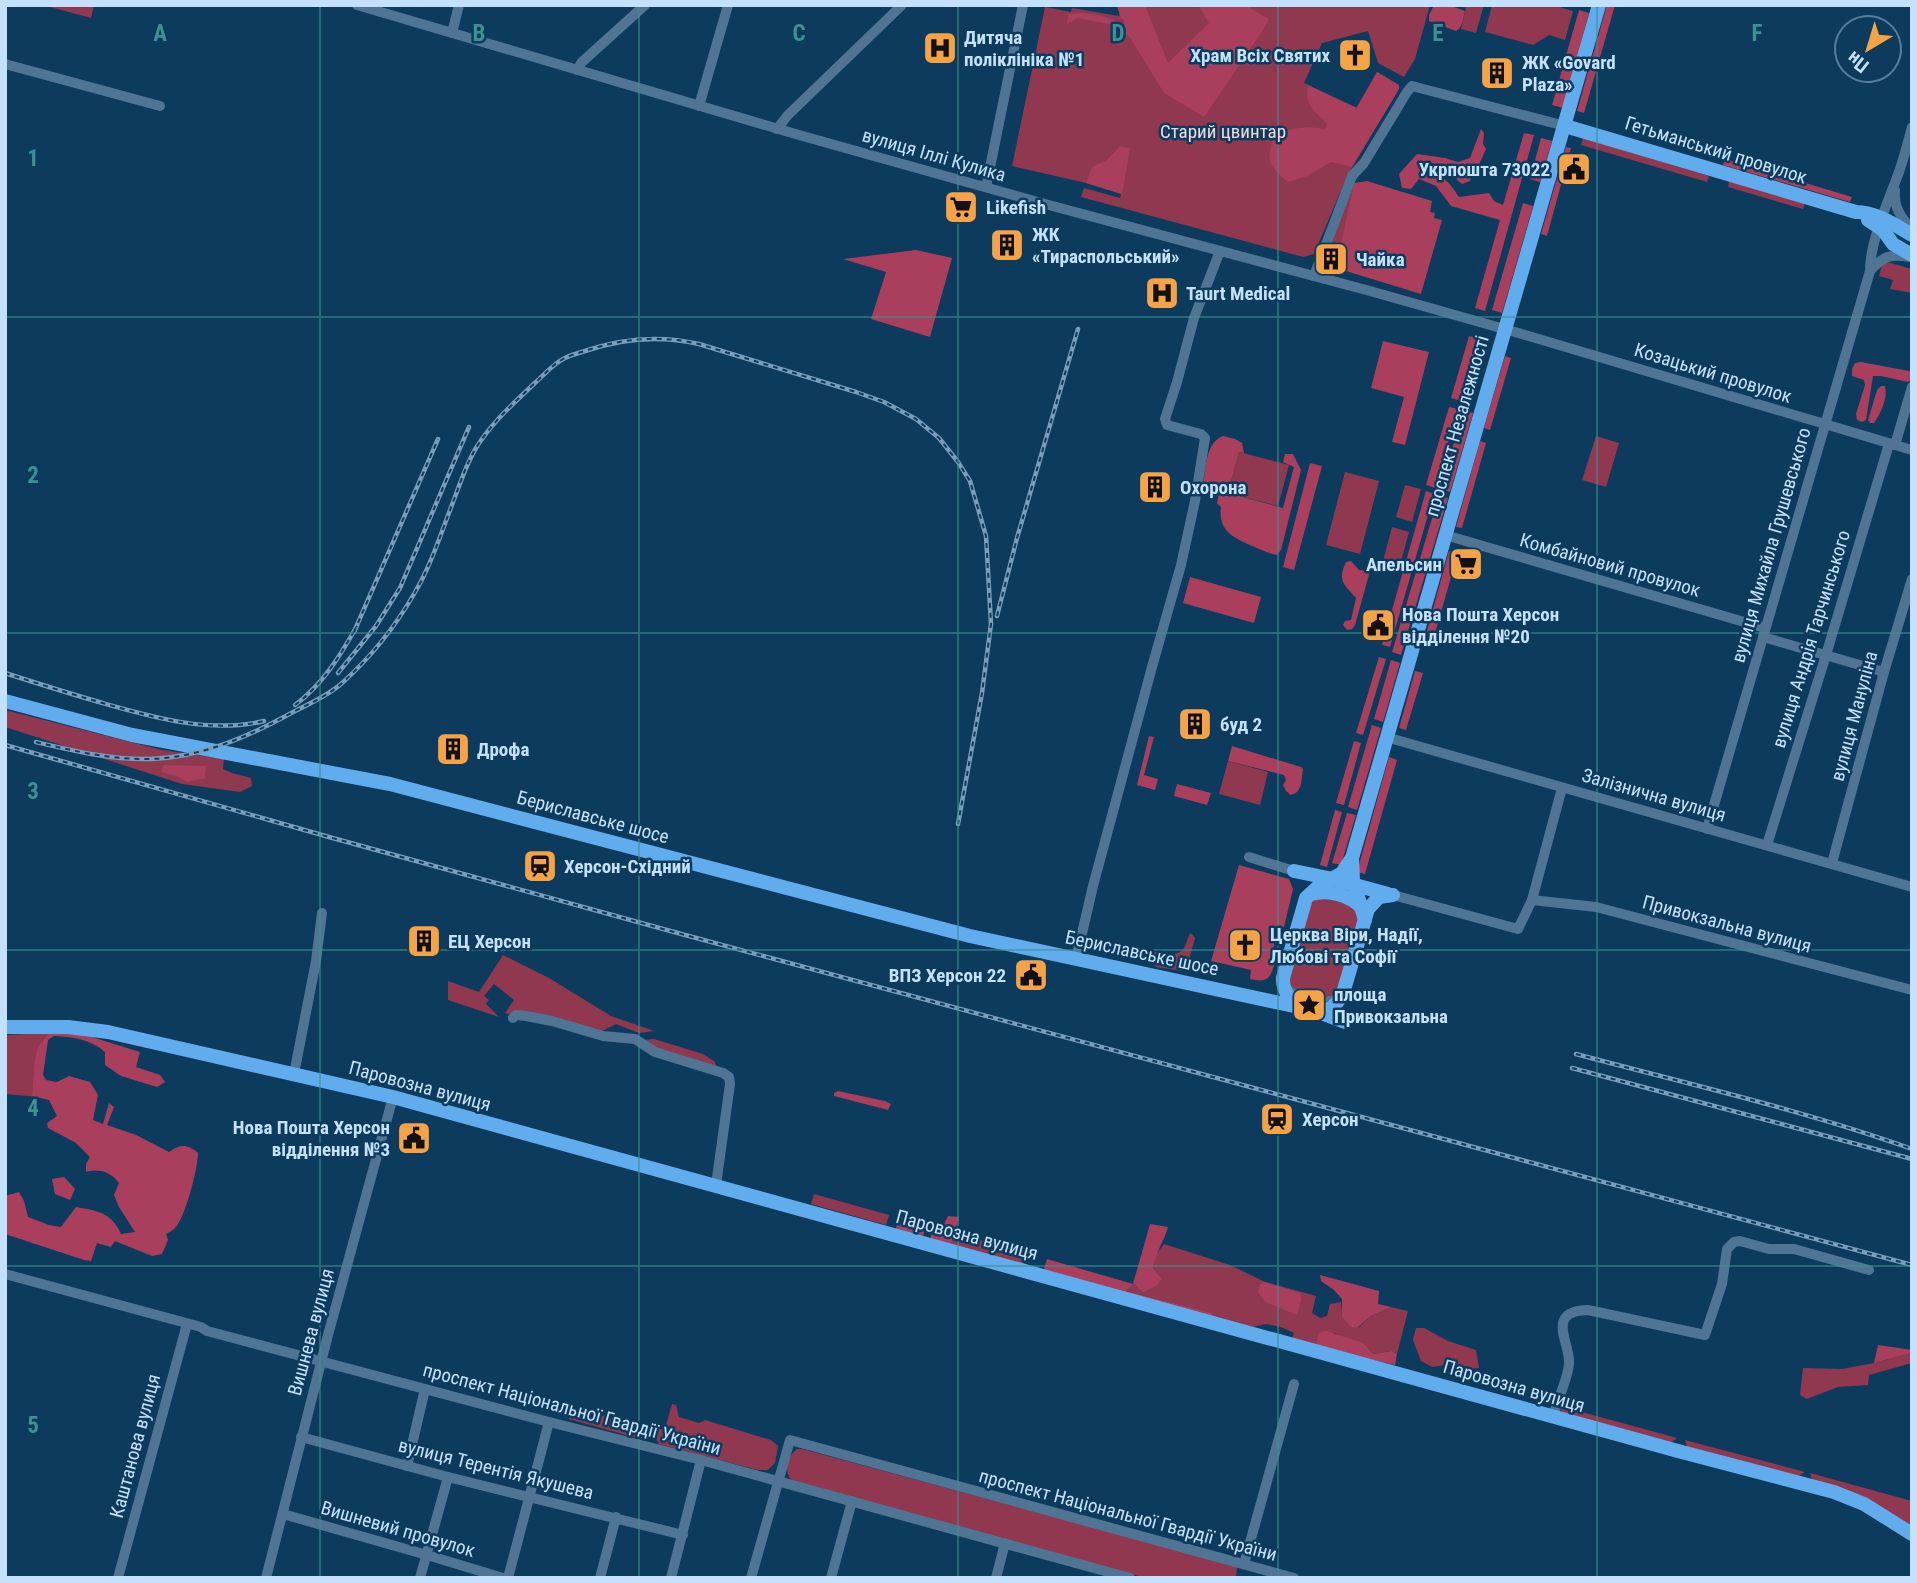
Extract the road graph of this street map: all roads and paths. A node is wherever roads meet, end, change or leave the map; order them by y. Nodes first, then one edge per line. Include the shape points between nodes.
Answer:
1 (357, 5) edge
2 (459, 5) edge
3 (645, 5) edge
4 (728, 5) edge
5 (902, 5) edge
6 (1023, 5) edge
7 (1599, 5) edge
8 (452, 33) junction
9 (5, 64) edge
10 (577, 70) junction
11 (160, 106) dead end
12 (699, 106) junction
13 (1565, 126) junction
14 (1912, 127) edge
15 (777, 129) junction
16 (986, 187) junction
17 (1893, 195) junction
18 (1887, 223) edge
19 (1220, 251) junction
20 (1912, 256) edge
21 (1871, 271) junction
22 (1314, 276) junction
23 (1505, 329) junction
24 (1912, 387) edge
25 (1824, 425) junction
26 (1892, 444) junction
27 (1912, 450) edge
28 (1445, 535) junction
29 (1912, 579) edge
30 (1764, 632) junction
31 (1826, 655) junction
32 (1884, 672) junction
33 (5, 701) edge
34 (1386, 737) junction
35 (1562, 788) junction
36 (1707, 829) junction
37 (1767, 845) junction
38 (1248, 857) dead end
39 (1352, 858) junction
40 (1832, 863) junction
41 (1294, 871) junction
42 (1333, 879) junction
43 (1354, 884) junction
44 (1912, 887) edge
45 (1393, 895) junction
46 (1309, 896) junction
47 (1532, 900) junction
48 (1363, 911) junction
49 (322, 913) dead end
50 (1076, 959) junction
51 (1283, 978) junction
52 (1912, 990) edge
53 (1343, 993) junction
54 (1251, 997) junction
55 (1308, 1009) junction
56 (513, 1018) dead end
57 (5, 1027) edge
58 (294, 1074) junction
59 (393, 1097) junction
60 (716, 1185) junction
61 (1869, 1270) dead end
62 (5, 1274) edge
63 (187, 1324) junction
64 (322, 1361) junction
65 (1294, 1384) dead end
66 (425, 1389) junction
67 (1553, 1417) junction
68 (549, 1422) junction
69 (301, 1437) junction
70 (701, 1460) junction
71 (407, 1466) junction
72 (448, 1477) junction
73 (778, 1482) junction
74 (529, 1497) junction
75 (852, 1501) junction
76 (283, 1514) junction
77 (616, 1517) junction
78 (1910, 1533) edge
79 (682, 1535) junction
80 (1005, 1543) junction
81 (427, 1555) junction
82 (1246, 1565) junction
83 (833, 1577) edge
84 (118, 1578) edge
85 (266, 1578) edge
86 (420, 1578) edge
87 (505, 1578) edge
88 (600, 1578) edge
89 (671, 1578) edge
90 (751, 1578) edge
91 (996, 1578) edge
92 (1130, 1578) edge
93 (1246, 1578) edge
94 (1294, 1578) edge

1 - 8 street, вулиця Іллі Кулика
2 - 8 street
3 - 10 street
4 - 12 street
5 - 15 street
6 - 16 street
7 - 13 main road, проспект Незалежності
8 - 10 street, вулиця Іллі Кулика
9 - 11 street
10 - 12 street, вулиця Іллі Кулика
12 - 15 street, вулиця Іллі Кулика
13 - 18 main road, Гетьманський провулок
13 - 22 street via 1412,86 1352,176
13 - 23 main road, проспект Незалежності
14 - 17 street
15 - 16 street, вулиця Іллі Кулика
16 - 19 street, вулиця Іллі Кулика
17 - 18 street
17 - 18 street via 1898,212
18 - 20 main road via 1893,244
18 - 21 street, вулиця Михайла Грушевського via 1873,252
19 - 22 street, вулиця Іллі Кулика
19 - 50 street via 1199,302 1165,419 1167,425 1205,438 1192,514
20 - 21 street via 1888,256
21 - 25 street, вулиця Михайла Грушевського
22 - 23 street, вулиця Іллі Кулика
23 - 25 street, Козацький провулок
23 - 28 main road, проспект Незалежності
24 - 26 street, вулиця Андрія Тарчинського
25 - 26 street, Козацький провулок
25 - 30 street, вулиця Михайла Грушевського
26 - 27 street, Козацький провулок
26 - 31 street, вулиця Андрія Тарчинського
28 - 30 street, Комбайновий провулок
28 - 34 main road, проспект Незалежності
29 - 32 street, вулиця Мануліна
30 - 31 street, Комбайновий провулок
30 - 36 street, вулиця Михайла Грушевського
31 - 32 street, Комбайновий провулок
31 - 37 street, вулиця Андрія Тарчинського
32 - 40 street, вулиця Мануліна
33 - 50 main road, Бериславське шосе via 132,734 390,784 970,936
34 - 35 street, Залізнична вулиця
34 - 39 main road, проспект Незалежності
35 - 36 street, Залізнична вулиця
35 - 47 street
36 - 37 street, Залізнична вулиця
37 - 40 street, Залізнична вулиця
38 - 41 street
39 - 42 main road, проспект Незалежності
39 - 43 main road, проспект Незалежності
40 - 44 street, Залізнична вулиця
41 - 42 main road
41 - 46 main road
42 - 43 main road
42 - 46 main road, проспект Незалежності
43 - 45 main road
43 - 48 main road, проспект Незалежності
45 - 47 street via 1518,929
45 - 48 main road via 1378,897
46 - 48 main road via 1327,891 1351,898
46 - 51 main road
47 - 52 street, Привокзальна вулиця via 1596,907
48 - 53 main road
49 - 58 street
50 - 54 main road, Бериславське шосе
51 - 53 street via 1292,993 1318,1002 1334,1001
51 - 54 main road via 1268,993
51 - 55 main road via 1286,995
53 - 55 main road, Бериславське шосе via 1345,1022
54 - 55 main road, Бериславське шосе
56 - 60 street via 526,1016 603,1036 635,1039 655,1052 729,1077
57 - 58 main road, Паровозна вулиця via 108,1032
58 - 59 main road, Паровозна вулиця
59 - 60 main road, Паровозна вулиця
59 - 64 street, Вишнева вулиця
60 - 67 main road, Паровозна вулиця
61 - 67 street via 1794,1249 1769,1249 1740,1241 1727,1249 1722,1284 1705,1335 1588,1310 1572,1313 1562,1326 1569,1362
62 - 63 street, проспект Національної Гвардії України
63 - 64 street, проспект Національної Гвардії України
63 - 84 street, Каштанова вулиця
64 - 66 street, проспект Національної Гвардії України
64 - 69 street, Вишнева вулиця
65 - 82 street
66 - 68 street, проспект Національної Гвардії України
66 - 71 street
67 - 78 main road, Паровозна вулиця via 1834,1492 1864,1504
68 - 70 street, проспект Національної Гвардії України
68 - 74 street
69 - 71 street, вулиця Терентія Якушева
69 - 76 street, Вишнева вулиця
70 - 73 street, проспект Національної Гвардії України
70 - 79 street
71 - 72 street, вулиця Терентія Якушева
72 - 74 street, вулиця Терентія Якушева
72 - 81 street
73 - 75 street, проспект Національної Гвардії України
73 - 82 street, проспект Національної Гвардії України via 790,1440
73 - 90 street
74 - 77 street, вулиця Терентія Якушева
74 - 87 street
75 - 80 street, проспект Національної Гвардії України
75 - 83 street
76 - 81 street, Вишневий провулок
76 - 85 street, Вишнева вулиця
77 - 79 street, вулиця Терентія Якушева
77 - 88 street
79 - 89 street
80 - 91 street
80 - 92 street, проспект Національної Гвардії України
81 - 86 street
81 - 87 street, Вишневий провулок
82 - 93 street
82 - 94 street, проспект Національної Гвардії України

